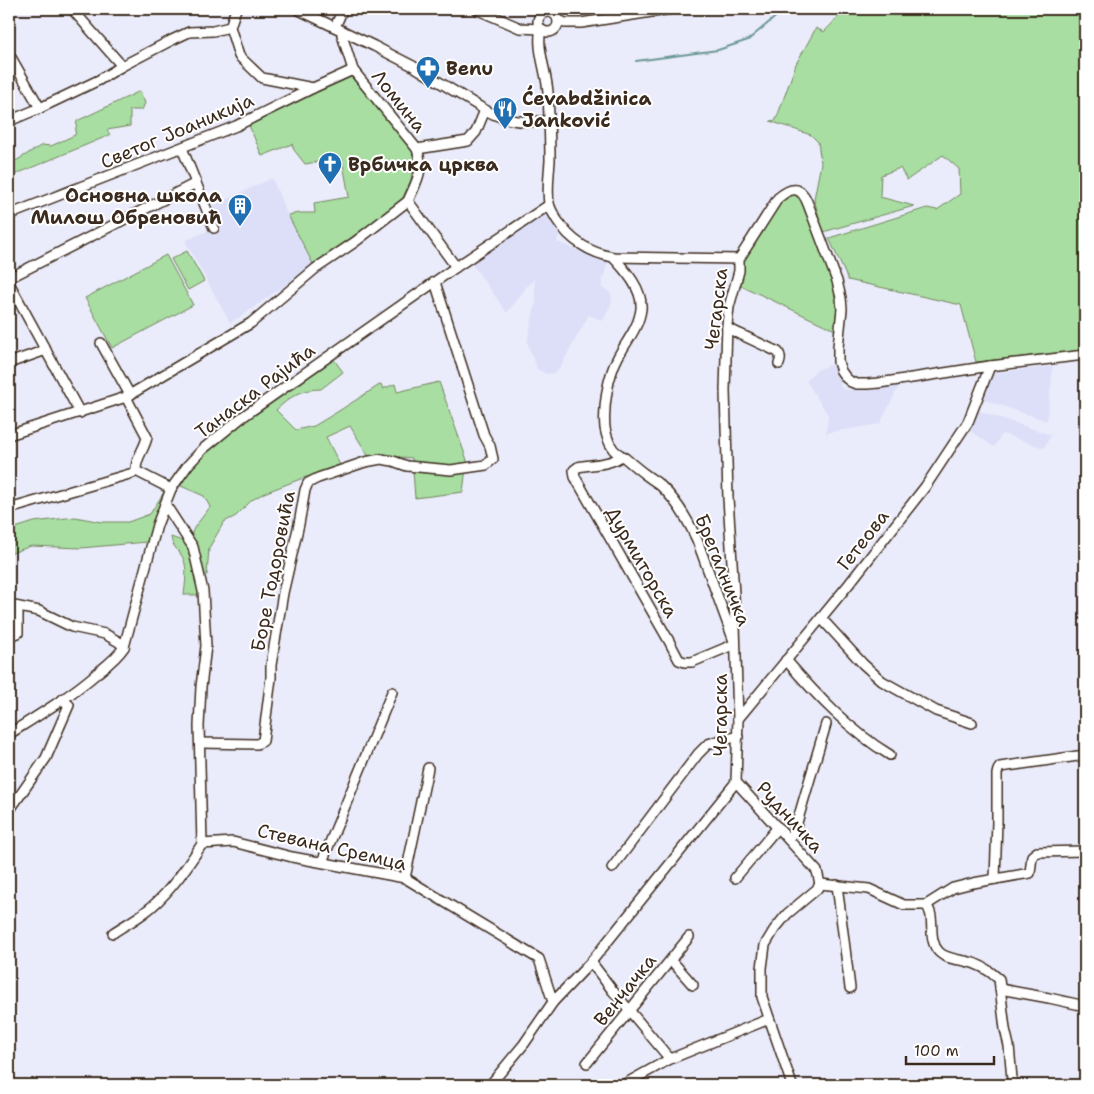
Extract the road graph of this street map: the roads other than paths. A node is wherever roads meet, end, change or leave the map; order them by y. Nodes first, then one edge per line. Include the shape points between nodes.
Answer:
1 (72, 9) edge
2 (236, 9) edge
3 (296, 9) edge
4 (343, 9) edge
5 (476, 9) edge
6 (671, 9) edge
7 (541, 14) edge
8 (555, 15) edge
9 (582, 23) junction
10 (230, 27) junction
11 (520, 28) junction
12 (339, 29) junction
13 (545, 30) junction
14 (541, 48) junction
15 (9, 54) edge
16 (122, 66) junction
17 (353, 70) junction
18 (313, 88) junction
19 (40, 108) junction
20 (485, 110) junction
21 (9, 121) edge
22 (550, 121) junction
23 (182, 148) junction
24 (417, 149) junction
25 (196, 183) junction
26 (408, 202) junction
27 (549, 205) junction
28 (11, 214) dead end
29 (214, 228) dead end
30 (613, 257) junction
31 (739, 259) junction
32 (456, 267) junction
33 (9, 278) edge
34 (435, 282) junction
35 (9, 283) edge
36 (727, 328) junction
37 (101, 343) dead end
38 (46, 350) junction
39 (1085, 355) edge
40 (9, 363) edge
41 (779, 364) dead end
42 (985, 367) junction
43 (128, 396) junction
44 (80, 413) junction
45 (9, 435) edge
46 (621, 456) junction
47 (136, 471) junction
48 (171, 489) junction
49 (165, 504) junction
50 (9, 509) edge
51 (13, 606) edge
52 (821, 618) junction
53 (9, 636) edge
54 (735, 644) junction
55 (124, 647) junction
56 (786, 660) junction
57 (392, 692) dead end
58 (63, 700) junction
59 (738, 719) junction
60 (972, 723) dead end
61 (826, 724) dead end
62 (9, 734) edge
63 (738, 737) junction
64 (200, 743) junction
65 (1085, 754) edge
66 (890, 755) dead end
67 (428, 768) dead end
68 (736, 782) junction
69 (9, 811) edge
70 (778, 828) junction
71 (789, 839) junction
72 (202, 844) junction
73 (1085, 851) edge
74 (322, 862) junction
75 (612, 868) dead end
76 (405, 878) junction
77 (735, 878) dead end
78 (995, 879) junction
79 (820, 884) junction
80 (837, 886) junction
81 (926, 905) junction
82 (112, 933) dead end
83 (689, 937) dead end
84 (671, 960) junction
85 (591, 962) junction
86 (693, 985) dead end
87 (850, 988) dead end
88 (1000, 989) junction
89 (553, 1002) junction
90 (1085, 1006) edge
91 (630, 1010) junction
92 (769, 1019) junction
93 (670, 1059) junction
94 (587, 1064) dead end
95 (1012, 1079) dead end
96 (490, 1085) edge
97 (623, 1085) edge
98 (792, 1085) edge

1 - 16 street
2 - 10 street
3 - 12 street
4 - 12 street
5 - 11 street
6 - 9 street
7 - 8 street via 550,12
7 - 11 street via 533,24
7 - 13 street via 538,26
8 - 9 street via 565,23
8 - 13 street via 557,26
9 - 13 street
10 - 16 street via 189,32
10 - 18 street via 239,56 262,78
11 - 13 street
11 - 14 street
12 - 17 street, Ломина
12 - 20 street via 412,66
13 - 14 street
14 - 22 street
15 - 19 street
16 - 19 street
17 - 18 street, Светог Јоаникија
17 - 24 street, Ломина
18 - 23 street, Светог Јоаникија
19 - 21 street
20 - 22 street via 511,121
20 - 24 street via 476,132 468,141
22 - 27 street
23 - 25 street
23 - 28 street, Светог Јоаникија
24 - 26 street, Ломина via 420,172
25 - 29 street
25 - 33 street
26 - 32 street
26 - 43 street via 315,269 251,323
27 - 30 street via 561,226 576,240 590,250
27 - 32 street, Танаска Рајића
30 - 31 street
30 - 46 street, Брегалничка via 631,278 641,309 635,328 617,360 607,394 605,430 610,444
31 - 36 street, Чегарска
31 - 42 street via 778,198 786,191 797,190 804,195 837,281 842,309 838,362 846,378 857,384 867,384
32 - 34 street, Танаска Рајића
34 - 48 street, Танаска Рајића via 222,432 188,466
34 - 64 street, Боре Тодоровића via 493,459 486,465 451,470 407,466 381,458 308,482 282,593 263,741 257,744
35 - 38 street
36 - 41 street via 778,352 781,355
36 - 54 street, Чегарска via 726,442
37 - 43 street
38 - 40 street
38 - 44 street
39 - 42 street
42 - 52 street, Гетеова via 968,422 954,445 925,487
43 - 44 street
43 - 47 street via 147,437
44 - 45 street
46 - 54 street, Брегалничка via 660,484 692,529
46 - 54 street, Дурмиторска via 578,467 574,470 575,477 679,660 692,662
47 - 48 street
47 - 50 street
48 - 49 street, Танаска Рајића
49 - 55 street, Танаска Рајића
49 - 64 street via 193,547 203,591 206,646
51 - 53 street via 18,633
51 - 55 street via 39,611 72,627 105,634
52 - 56 street, Гетеова
52 - 60 street via 882,681 936,711
54 - 59 street, Чегарска
55 - 58 street, Танаска Рајића via 120,654
56 - 59 street, Гетеова
56 - 66 street via 843,719
57 - 74 street
58 - 62 street, Танаска Рајића
58 - 69 street via 69,706 46,758
59 - 63 street, Чегарска
61 - 71 street via 796,826
63 - 68 street, Чегарска
63 - 75 street via 708,744 698,754
64 - 72 street
65 - 78 street via 1000,767 997,774
67 - 76 street
68 - 70 street, Рудничка
68 - 85 street, Чегарска
70 - 71 street, Рудничка
70 - 77 street
71 - 79 street, Рудничка via 817,871
72 - 74 street, Стевана Сремца via 233,842
72 - 82 street via 168,890 147,911
73 - 78 street via 1037,852 1032,856 1030,873
74 - 76 street, Стевана Сремца
76 - 89 street, Стевана Сремца via 539,958
78 - 81 street via 953,888
79 - 80 street, Рудничка
79 - 92 street via 787,914 765,946 762,997
80 - 81 street, Рудничка via 869,889 904,904
80 - 87 street
81 - 88 street via 938,952 986,968 998,979
83 - 84 street, Венчачка
84 - 86 street
84 - 91 street, Венчачка
85 - 89 street, Чегарска
85 - 91 street
88 - 90 street
88 - 95 street
89 - 96 street, Чегарска
91 - 93 street
91 - 94 street, Венчачка
92 - 93 street
92 - 98 street
93 - 97 street

